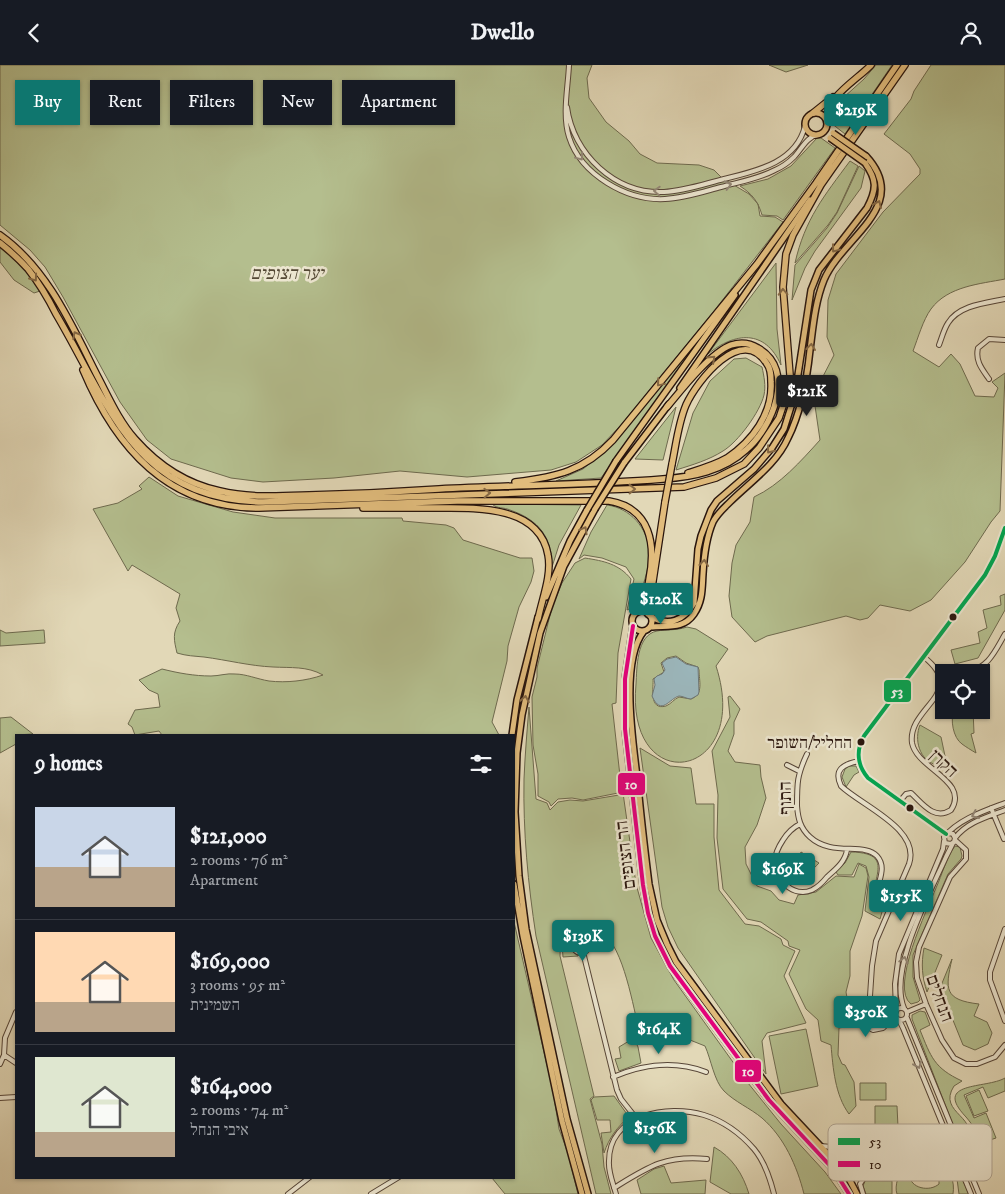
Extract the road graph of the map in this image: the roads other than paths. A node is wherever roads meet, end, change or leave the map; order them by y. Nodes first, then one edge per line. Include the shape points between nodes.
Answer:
1 (569, 65) edge
2 (871, 65) edge
3 (897, 65) edge
4 (905, 65) edge
5 (850, 86) junction
6 (567, 95) junction
7 (813, 113) junction
8 (827, 123) junction
9 (805, 126) junction
10 (819, 134) junction
11 (821, 185) junction
12 (0, 235) edge
13 (0, 243) edge
14 (757, 264) junction
15 (1005, 299) edge
16 (67, 332) junction
17 (1005, 340) edge
18 (939, 345) dead end
19 (988, 379) dead end
20 (667, 407) junction
21 (673, 478) junction
22 (484, 487) junction
23 (301, 507) junction
24 (1005, 528) edge
25 (638, 612) junction
26 (649, 615) junction
27 (538, 619) junction
28 (632, 626) junction
29 (650, 627) junction
30 (644, 631) junction
31 (1005, 634) edge
32 (924, 657) junction
33 (986, 664) edge
34 (935, 667) edge
35 (935, 697) edge
36 (512, 734) edge
37 (807, 754) dead end
38 (859, 761) junction
39 (786, 765) dead end
40 (799, 771) junction
41 (900, 801) junction
42 (1005, 803) edge
43 (991, 808) junction
44 (1005, 809) edge
45 (993, 814) junction
46 (800, 824) junction
47 (947, 833) junction
48 (1004, 839) edge
49 (954, 840) junction
50 (944, 841) junction
51 (847, 849) junction
52 (515, 890) edge
53 (889, 910) junction
54 (1005, 929) edge
55 (582, 952) junction
56 (926, 1004) junction
57 (906, 1010) junction
58 (896, 1011) junction
59 (867, 1012) junction
60 (15, 1014) edge
61 (907, 1018) junction
62 (898, 1020) junction
63 (1005, 1021) edge
64 (1005, 1045) edge
65 (4, 1055) junction
66 (15, 1062) edge
67 (0, 1064) edge
68 (706, 1072) dead end
69 (613, 1077) junction
70 (15, 1097) edge
71 (0, 1098) edge
72 (636, 1118) junction
73 (942, 1124) edge
74 (950, 1124) edge
75 (821, 1146) junction
76 (828, 1146) edge
77 (828, 1153) edge
78 (707, 1159) dead end
79 (828, 1164) edge
80 (307, 1179) edge
81 (396, 1179) edge
82 (841, 1181) edge
83 (850, 1181) edge
84 (862, 1181) edge
85 (966, 1181) edge
86 (974, 1181) edge
87 (614, 1188) junction
88 (288, 1194) edge
89 (371, 1194) edge
90 (582, 1194) edge
91 (588, 1194) edge
92 (616, 1194) edge
93 (774, 1194) edge
94 (849, 1194) edge
95 (857, 1194) edge
96 (863, 1194) edge
97 (972, 1194) edge
98 (979, 1194) edge

1 - 6 street
2 - 5 highway
3 - 14 highway
4 - 11 highway
5 - 7 highway
5 - 8 highway via 829,106
9 -> 6 street via 803,135 781,159 754,172 690,188 650,191 624,184 594,163 575,137 568,116
6 -> 10 street via 567,131 573,148 584,162 597,175 621,190 649,198 691,195 756,178 785,165 813,135
7 - 8 main road via 823,115
7 - 9 main road
8 - 10 main road via 825,131
29 -> 8 main road, bridge via 683,624 694,613 702,597 707,540 715,517 775,459 788,439 803,391 814,317 824,280 871,217 882,194 883,184 878,170 866,156 834,133
9 - 10 main road via 811,134
10 -> 26 main road, bridge via 865,163 874,176 872,197 819,270 811,290 795,394 784,429 754,469 711,510 698,549 694,603 690,610 674,621 658,621
16 -> 11 highway via 108,409 134,446 173,479 216,497 278,502 684,487 716,478 744,463 759,448 779,417 790,375 783,287 786,254
11 - 20 main road
22 -> 12 highway via 258,496 220,491 183,478 154,458 129,431 40,274
13 -> 16 highway via 34,277
14 -> 22 highway via 599,454 560,474
14 - 27 main road, bridge via 616,461 566,549
15 - 18 street via 956,314 948,322
16 - 23 highway via 112,427 140,460 160,477 190,494 217,503 247,508
17 - 19 street via 989,339 978,348 978,362
20 -> 21 highway via 728,346 741,343 754,346 764,352 773,364 777,385 774,408 768,423 753,443 737,457 712,470
91 -> 20 main road, bridge via 526,929 515,812 517,753 540,633 564,567 624,463
21 - 22 highway
21 - 26 highway, bridge via 721,461 755,431 771,399 770,371 763,359 750,351 739,350 728,355 694,390 686,406 672,464
23 - 25 highway via 457,501 617,502 637,514 651,539 652,564 645,600
23 - 27 highway via 481,509 522,519 541,537 548,556 547,579
24 - 32 street via 985,575
25 - 26 main road
25 - 28 main road via 632,619
26 - 29 main road
27 - 36 main road via 517,700
28 - 30 main road via 637,631
28 - 79 main road, הר הצופים via 625,679 625,729 644,893 656,936 670,965 769,1100
29 - 30 main road
30 - 75 main road, הר הצופים via 638,640 633,661 630,710 647,867 658,920 676,962 778,1100
31 - 33 street
32 - 34 street, הקרן
32 - 38 street via 864,736 859,747
35 - 41 street, הקרן via 914,728 912,742 922,761 950,784 954,805 939,814 921,804 911,793
37 - 40 street, התוף
38 - 41 street via 868,778
38 - 53 street via 842,767 838,776 841,786 900,830 910,845 909,863
39 - 40 street, התוף
40 - 46 street, התוף
41 - 47 street
42 - 43 street
43 - 45 street
43 -> 47 street
44 - 45 street
45 - 48 street
45 - 49 street via 968,826
46 - 51 street, התוף via 822,845
46 - 51 street via 789,832 778,849 775,861 781,880 792,890 807,891 816,887 843,861
47 - 49 street via 953,834
47 - 50 street
49 - 50 street via 949,844
49 - 56 street, הנחלים via 966,850 966,859 950,877 919,947 916,962 918,983
57 -> 49 street via 902,1003 901,984 905,956
50 - 58 street via 899,954
51 - 53 street, התוף via 870,851 879,859 882,869 877,899
52 - 90 main road via 560,1111
53 - 59 street via 874,950
54 - 63 street via 990,972
55 - 55 street via 589,945 580,937 574,941 574,947
55 - 69 street
56 - 57 street
56 - 64 street, הנחלים via 945,1047 962,1063 983,1063
57 - 58 street via 900,1008
57 - 61 street
58 - 59 street via 876,1028 868,1024
58 - 62 street
59 - 62 street via 865,1023 873,1030 883,1029 891,1020
60 - 65 street via 5,1038
61 - 62 street
61 - 74 street
62 -> 73 street
65 - 66 street
65 - 67 street
68 - 69 street via 690,1067 659,1065
69 - 72 street via 621,1099
70 - 71 street
72 - 87 street via 621,1130 612,1144 608,1160
72 - 93 street via 654,1113 683,1112 702,1115 726,1125 758,1154
75 - 76 street
75 - 77 main road, הר הצופים
78 - 87 street via 656,1164
80 - 88 street
81 - 89 street
82 - 94 main road, הר הצופים
83 - 95 main road, הר הצופים
84 - 96 street
85 -> 97 street
86 - 98 street
87 - 92 street

